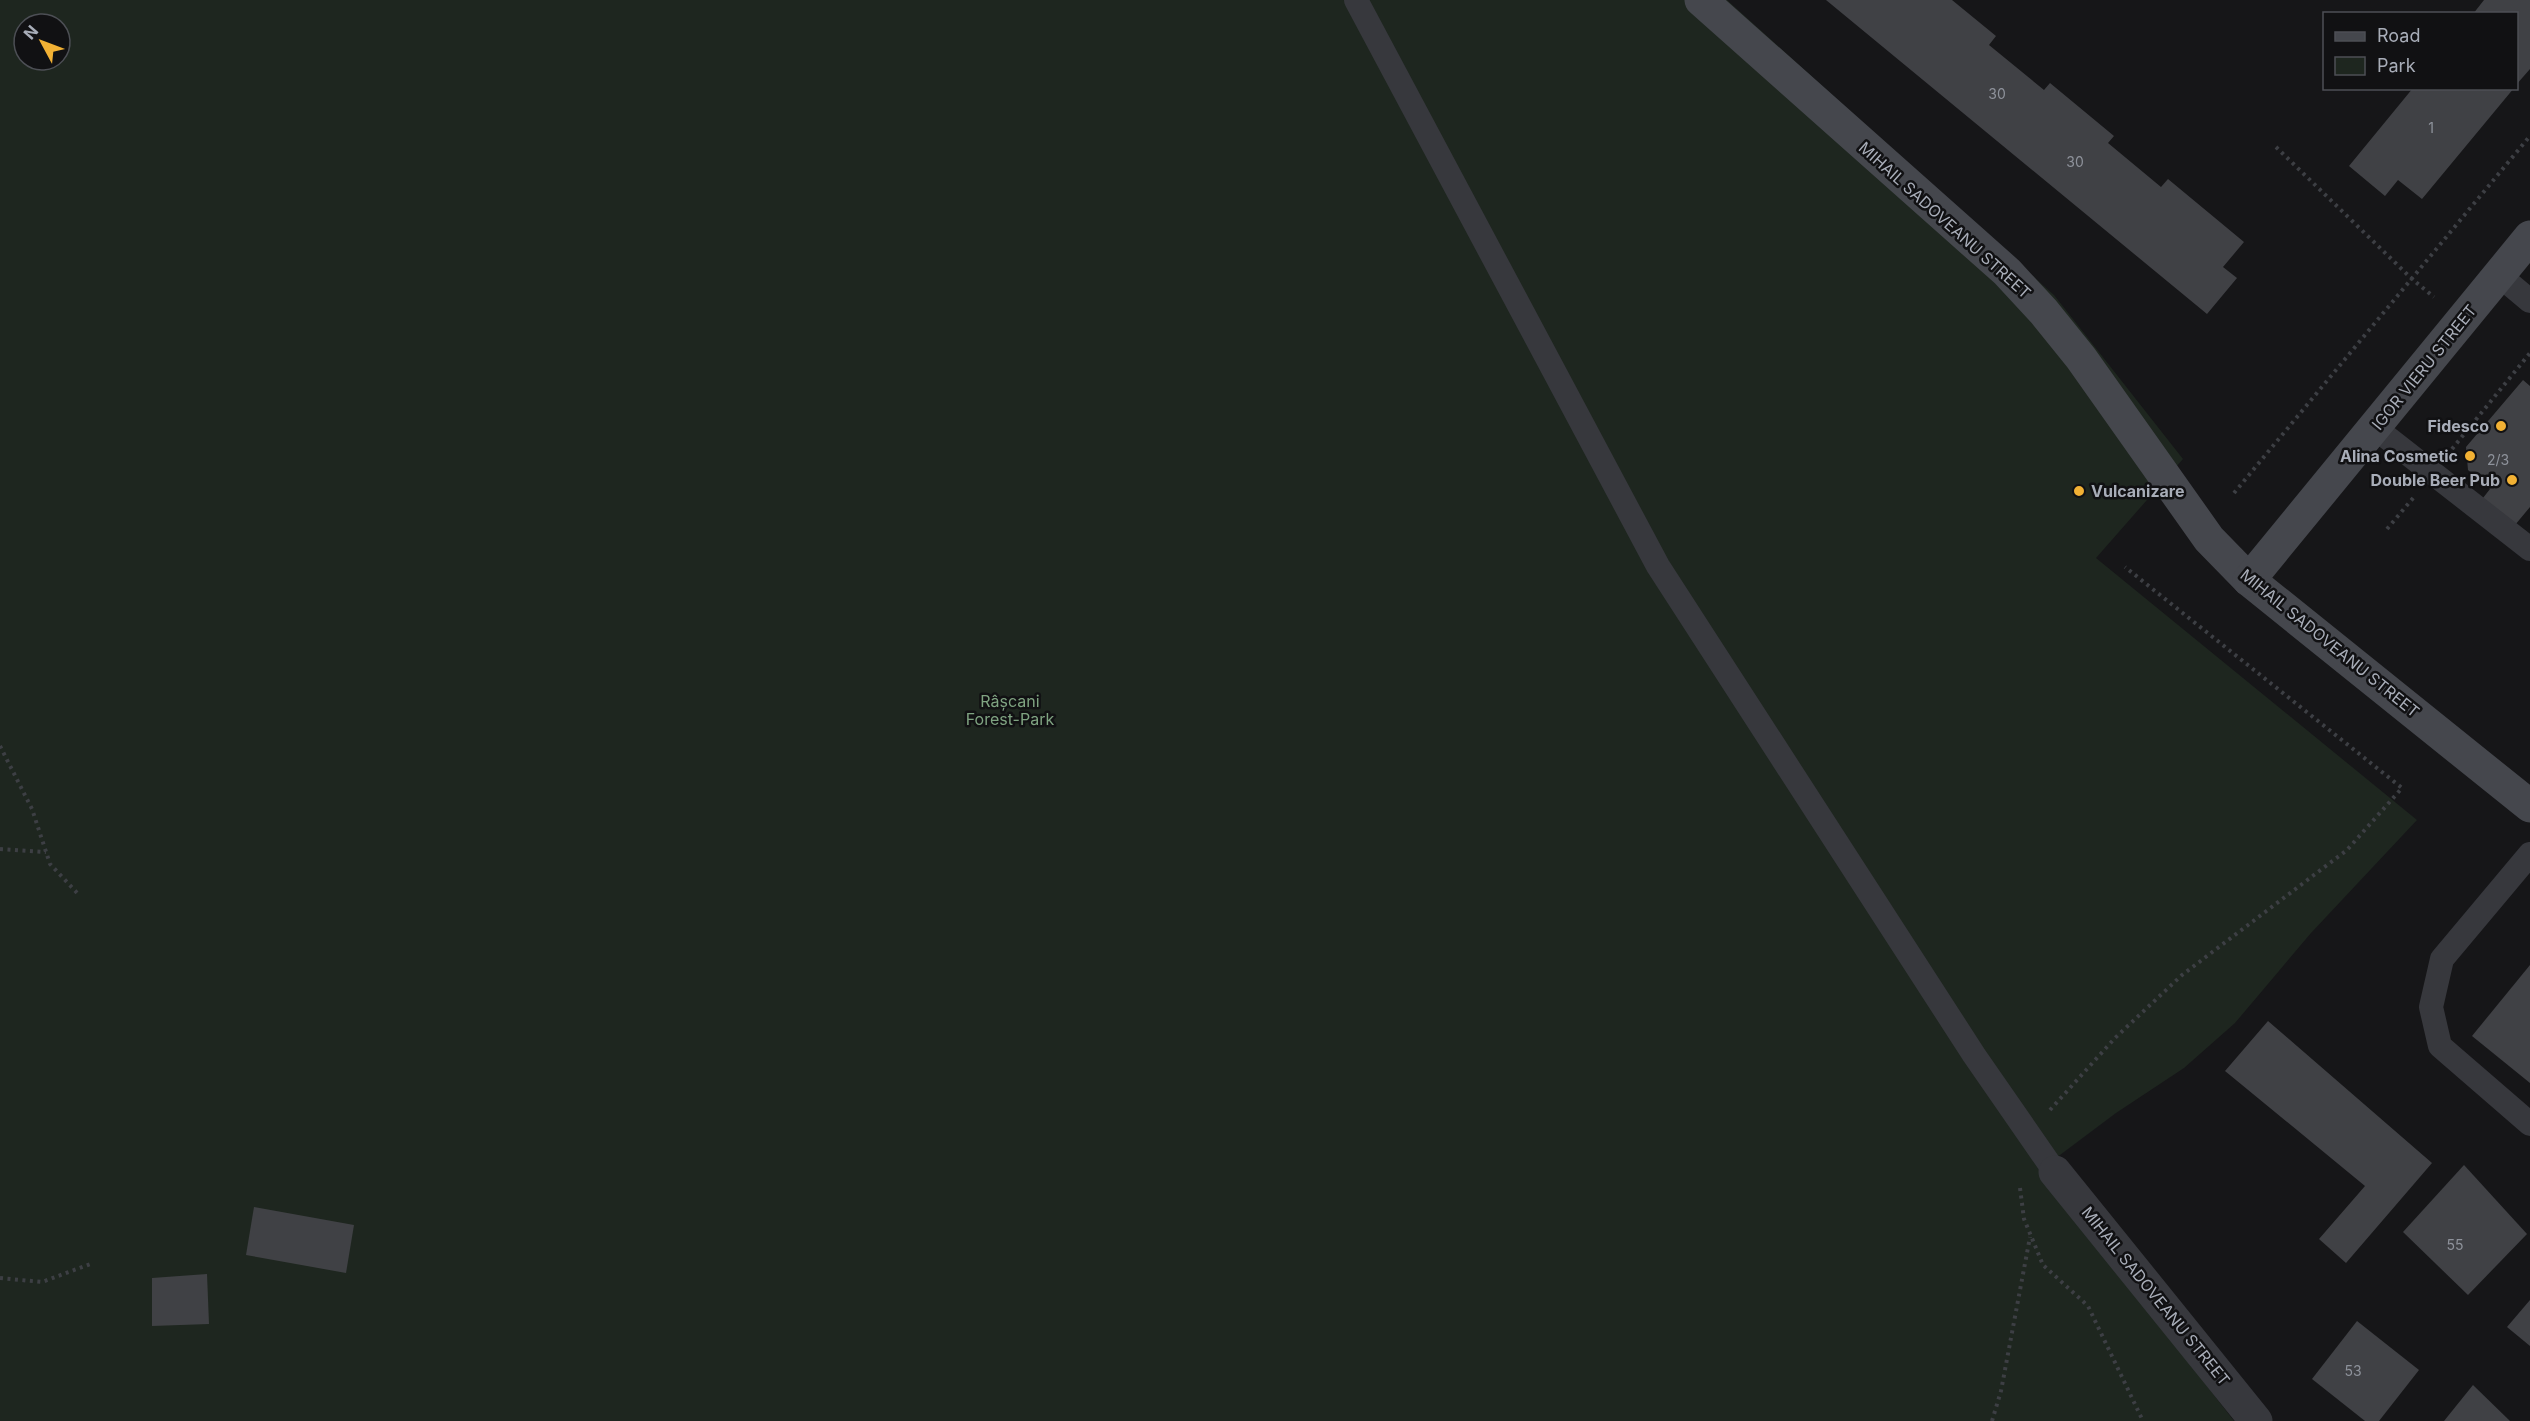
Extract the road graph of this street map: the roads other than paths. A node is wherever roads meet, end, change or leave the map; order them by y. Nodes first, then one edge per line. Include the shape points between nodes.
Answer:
1 (1356, 0) edge
2 (1701, 0) edge
3 (2530, 237) edge
4 (2499, 275) junction
5 (2530, 301) edge
6 (2374, 428) junction
7 (2530, 549) edge
8 (2249, 580) junction
9 (2530, 806) edge
10 (2530, 854) edge
11 (2530, 1124) edge
12 (2055, 1172) joint
13 (2256, 1421) edge

1 - 12 lane via 1658,566 1974,1055
2 - 8 main road, MIHAIL SADOVEANU STREET via 2007,272 2081,358 2209,539
3 - 4 main road, IGOR VIERU STREET
4 - 5 lane
4 - 6 main road, IGOR VIERU STREET
6 - 7 lane
6 - 8 main road, IGOR VIERU STREET
8 - 9 main road, MIHAIL SADOVEANU STREET
10 - 11 lane via 2442,958 2431,1007 2440,1046
12 - 13 street, MIHAIL SADOVEANU STREET

